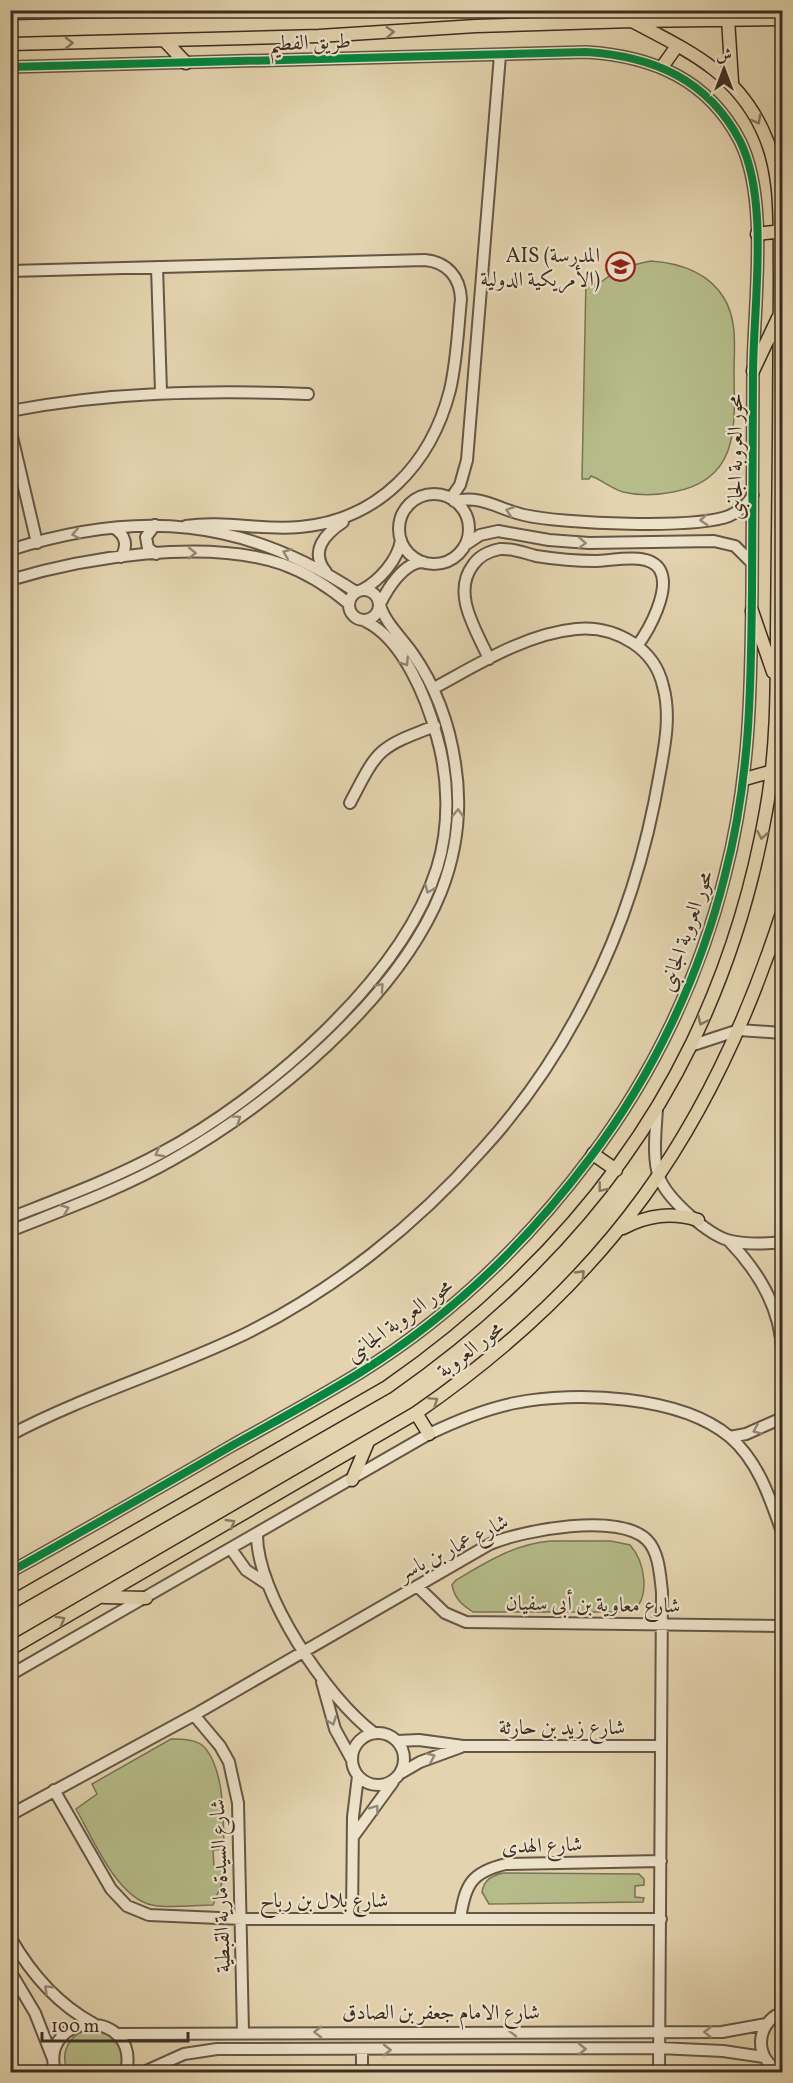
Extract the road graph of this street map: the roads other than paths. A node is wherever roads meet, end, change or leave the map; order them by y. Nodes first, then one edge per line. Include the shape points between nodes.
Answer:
1 (157, 10) edge
2 (10, 14) edge
3 (728, 19) junction
4 (783, 19) edge
5 (632, 21) junction
6 (165, 41) junction
7 (10, 44) edge
8 (677, 46) junction
9 (609, 53) joint
10 (500, 55) junction
11 (186, 63) junction
12 (10, 67) edge
13 (662, 67) junction
14 (732, 82) junction
15 (781, 233) edge
16 (757, 234) junction
17 (157, 267) junction
18 (10, 271) edge
19 (780, 314) junction
20 (753, 371) junction
21 (161, 392) junction
22 (308, 394) dead end
23 (10, 411) edge
24 (10, 428) edge
25 (753, 495) junction
26 (452, 500) junction
27 (356, 513) junction
28 (154, 525) junction
29 (186, 526) junction
30 (114, 528) junction
31 (401, 540) junction
32 (38, 543) junction
33 (465, 545) junction
34 (10, 550) edge
35 (156, 554) junction
36 (121, 557) junction
37 (423, 562) junction
38 (752, 562) junction
39 (328, 574) junction
40 (10, 580) edge
41 (359, 591) junction
42 (349, 604) junction
43 (380, 605) junction
44 (752, 611) junction
45 (365, 621) junction
46 (637, 646) junction
47 (489, 658) junction
48 (777, 682) junction
49 (434, 688) junction
50 (435, 726) junction
51 (451, 739) junction
52 (439, 742) junction
53 (773, 771) junction
54 (745, 779) junction
55 (350, 803) dead end
56 (782, 914) edge
57 (783, 932) edge
58 (740, 1030) junction
59 (783, 1033) edge
60 (690, 1046) junction
61 (297, 1055) junction
62 (306, 1065) junction
63 (657, 1108) junction
64 (593, 1154) junction
65 (616, 1170) junction
66 (659, 1176) junction
67 (10, 1218) edge
68 (698, 1220) junction
69 (619, 1230) junction
70 (10, 1231) edge
71 (729, 1240) junction
72 (783, 1242) edge
73 (783, 1352) edge
74 (416, 1413) junction
75 (783, 1418) edge
76 (429, 1434) junction
77 (10, 1435) edge
78 (730, 1437) junction
79 (368, 1442) junction
80 (352, 1480) junction
81 (783, 1532) edge
82 (257, 1534) junction
83 (231, 1549) junction
84 (10, 1572) edge
85 (267, 1584) junction
86 (417, 1586) junction
87 (103, 1597) junction
88 (146, 1598) junction
89 (10, 1603) edge
90 (663, 1624) junction
91 (783, 1626) edge
92 (12, 1650) edge
93 (304, 1652) junction
94 (10, 1676) edge
95 (321, 1679) junction
96 (194, 1714) junction
97 (374, 1733) junction
98 (397, 1741) junction
99 (463, 1746) junction
100 (661, 1746) junction
101 (352, 1760) junction
102 (358, 1776) junction
103 (398, 1777) junction
104 (54, 1790) junction
105 (10, 1815) edge
106 (353, 1837) junction
107 (660, 1861) junction
108 (783, 1867) edge
109 (242, 1919) junction
110 (352, 1919) junction
111 (460, 1919) junction
112 (661, 1919) junction
113 (10, 1937) edge
114 (10, 1971) edge
115 (782, 2012) edge
116 (95, 2024) junction
117 (766, 2024) junction
118 (659, 2030) junction
119 (243, 2032) junction
120 (116, 2034) junction
121 (659, 2048) junction
122 (362, 2051) junction
123 (764, 2057) junction
124 (53, 2060) junction
125 (781, 2072) edge
126 (55, 2073) edge
127 (126, 2073) edge
128 (144, 2073) edge
129 (362, 2073) edge
130 (659, 2073) edge

1 - 2 main road
3 - 4 main road
3 - 5 main road
3 - 14 main road
6 -> 5 main road
5 - 8 main road, محور العروبة
7 -> 6 main road
6 - 11 main road
8 - 13 main road
8 - 14 main road, محور العروبة
9 - 10 street, طريق الفطيم
9 - 13 street, محور العروبة الجانبى
10 - 11 street, طريق الفطيم
10 - 26 street via 467,460
11 - 12 street, طريق الفطيم
13 - 16 street, محور العروبة الجانبى via 713,103 739,139 753,184
14 -> 15 main road, محور العروبة via 769,145 778,188
15 - 16 main road
15 - 19 main road, محور العروبة
16 - 20 street, محور العروبة الجانبى
17 - 18 street
17 - 21 street
17 - 27 street via 425,260 440,263 454,274 461,299 453,375 441,417 410,472 382,498
19 - 20 main road
19 - 48 main road, محور العروبة
20 - 25 street, محور العروبة الجانبى
21 - 22 street
21 - 23 street
24 - 32 street
25 -> 26 street via 743,508 722,518 658,522 537,517 511,512 481,499
25 - 38 street, محور العروبة الجانبى
26 - 31 street via 433,494 415,499 399,522
26 - 33 street via 464,511 468,524
27 - 29 street via 300,527 213,523
27 - 39 street via 322,539 319,554
28 - 29 street
28 - 30 street
28 - 35 street via 146,537 148,548
39 -> 29 street via 283,551
30 -> 32 street
30 - 36 street via 126,543
31 - 37 street via 412,556
31 - 41 street via 393,560 372,584
32 - 34 street
33 - 37 street via 450,560
33 -> 38 street via 480,535 498,531 589,543 714,541 735,546
35 - 36 street
35 -> 42 street via 236,554 268,560 312,578
36 - 40 street
37 - 43 street via 409,566
38 - 44 street, محور العروبة الجانبى
39 - 41 street
41 - 42 street
41 - 43 street via 374,593
42 - 45 street via 353,616
43 - 45 street via 375,616
43 - 49 street
44 - 48 main road
44 - 54 street, محور العروبة الجانبى via 752,696
45 -> 50 street via 382,632 401,656
46 - 47 street via 614,633 577,628
46 - 47 street via 661,596 662,575 654,563 641,559 569,560 502,549 476,561 465,587 467,609
46 - 77 street via 658,671 666,700 663,756 647,837 624,913 588,997 512,1114 441,1192 369,1256 330,1284 247,1333 81,1400
47 - 49 street
48 - 53 main road, محور العروبة
49 - 51 street
50 - 52 street
50 - 55 street via 393,742 378,753
51 - 52 street
62 -> 51 street via 384,983 421,931 440,894 458,822
52 -> 61 street via 445,772 445,819 437,866 424,900 363,990
53 - 54 main road
53 -> 60 main road, محور العروبة via 748,892 723,970
54 - 64 street, محور العروبة الجانبى via 725,877 693,972 649,1067
56 - 57 main road
56 - 58 main road, محور العروبة
58 - 59 street
58 - 60 street
58 - 66 main road, محور العروبة via 704,1102
60 - 63 main road, محور العروبة
61 - 62 street
61 -> 67 street via 236,1104 161,1152
70 -> 62 street via 173,1160 249,1111
63 - 65 main road, محور العروبة
63 - 66 street
64 - 65 main road
64 - 84 street, محور العروبة الجانبى via 525,1238 406,1342
65 -> 89 main road, محور العروبة via 537,1263 473,1323 427,1359 346,1412
66 - 68 street via 675,1202
66 - 69 main road, محور العروبة
68 - 69 main road via 682,1215 649,1217
68 - 71 street
74 -> 69 main road, محور العروبة via 508,1345 551,1306
71 - 72 street via 749,1244
71 - 73 street via 765,1289 779,1327
74 - 76 main road
74 - 79 main road, محور العروبة
75 -> 78 street
76 - 78 street via 515,1403 613,1399 671,1407
76 - 80 street
78 - 81 street via 766,1487
79 - 80 main road
87 -> 79 main road, محور العروبة
80 - 82 street
82 - 83 street
82 - 85 street via 257,1555
83 - 85 street via 246,1570
83 - 88 street
85 - 93 street
86 - 90 street, شارع معاوية بن أبى سفيان via 445,1613 466,1622
86 - 90 street, شارع عمار بن ياسر via 490,1544 527,1531 623,1527 652,1545 660,1571
86 - 93 street, شارع عمار بن ياسر
87 - 88 main road
92 -> 87 main road, محور العروبة
88 - 94 street
90 - 91 street, شارع معاوية بن أبى سفيان
90 - 100 street, شارع عمار بن ياسر
93 - 95 street
93 - 96 street, شارع عمار بن ياسر
95 - 97 street via 345,1709
95 -> 101 street via 329,1713
96 - 104 street, شارع عمار بن ياسر
96 - 109 street, شارع السيدة مارية القبطية via 220,1746 233,1774 240,1818
97 - 98 street
97 - 101 street via 358,1742
98 - 99 street, شارع زيد بن حارثة
98 - 103 street via 404,1753
99 - 100 street, شارع زيد بن حارثة
103 -> 99 street, شارع زيد بن حارثة via 420,1762
100 - 107 street, شارع عمار بن ياسر
101 - 102 street
102 - 103 street via 375,1786
102 - 106 street
106 -> 103 street, شارع زيد بن حارثة
104 - 105 street, شارع عمار بن ياسر
104 - 109 street, شارع بلال بن رباح via 111,1889 127,1906 149,1915
106 - 110 street
107 - 111 street, شارع الهدى via 506,1864 489,1868 468,1886
107 - 112 street, شارع عمار بن ياسر
108 - 115 street
109 - 110 street, شارع بلال بن رباح
109 - 119 street, شارع السيدة مارية القبطية
110 - 111 street, شارع بلال بن رباح
111 - 112 street, شارع بلال بن رباح
112 - 118 street, شارع عمار بن ياسر
116 -> 113 street via 76,2014 46,1988
114 - 124 street via 35,2013
115 - 117 street
116 - 120 street
116 - 124 street via 84,2024 66,2033
117 -> 118 street, شارع الامام جعفر بن الصادق via 722,2032
117 - 123 street via 760,2040
118 -> 119 street, شارع الامام جعفر بن الصادق
118 - 121 street, شارع عمار بن ياسر
119 - 120 street, شارع الامام جعفر بن الصادق
120 - 127 street via 128,2053
122 -> 121 street, شارع الامام جعفر بن الصادق
121 - 123 street, شارع الامام جعفر بن الصادق
121 - 130 street, شارع عمار بن ياسر
122 - 128 street, شارع الامام جعفر بن الصادق via 199,2051 163,2062
122 - 129 street
123 - 125 street
124 - 126 street

